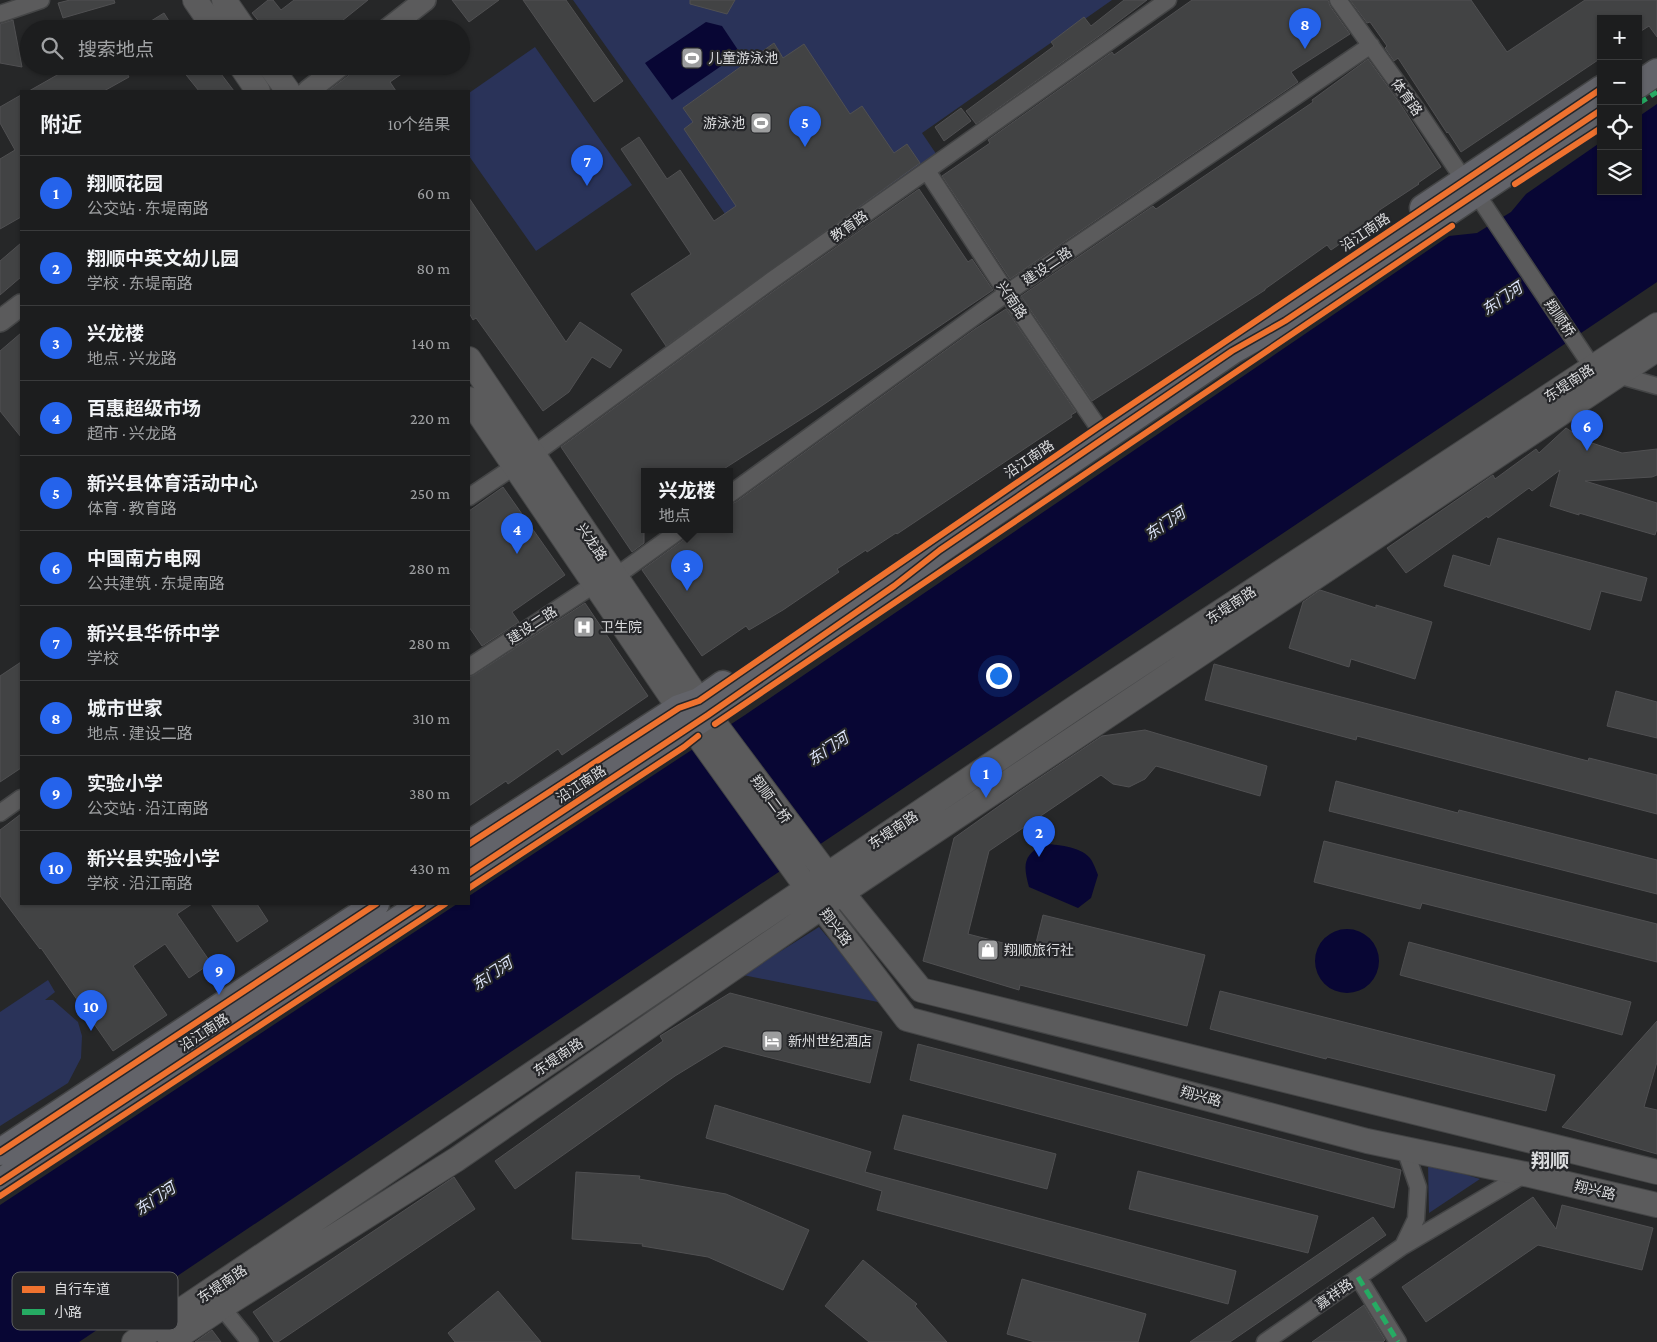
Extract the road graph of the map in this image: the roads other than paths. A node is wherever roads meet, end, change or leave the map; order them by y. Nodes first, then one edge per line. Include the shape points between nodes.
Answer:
1 (42, 0) edge
2 (195, 0) edge
3 (224, 0) edge
4 (425, 0) edge
5 (1168, 0) edge
6 (1338, 0) edge
7 (0, 14) edge
8 (209, 20) edge
9 (238, 20) edge
10 (399, 20) edge
11 (1371, 45) junction
12 (1657, 51) edge
13 (1642, 61) edge
14 (1657, 72) edge
15 (247, 75) edge
16 (276, 75) edge
17 (328, 75) edge
18 (1642, 82) edge
19 (257, 90) edge
20 (287, 90) edge
21 (309, 90) edge
22 (1597, 91) edge
23 (1597, 112) edge
24 (927, 171) junction
25 (1469, 188) junction
26 (1007, 293) junction
27 (20, 307) edge
28 (0, 321) edge
29 (1657, 324) edge
30 (1657, 349) edge
31 (470, 361) edge
32 (1593, 368) junction
33 (1619, 375) junction
34 (1657, 386) edge
35 (470, 400) edge
36 (1098, 427) junction
37 (524, 460) junction
38 (733, 492) edge
39 (470, 496) edge
40 (676, 533) edge
41 (605, 580) junction
42 (470, 666) edge
43 (698, 718) junction
44 (20, 799) edge
45 (0, 813) edge
46 (470, 843) edge
47 (470, 872) edge
48 (827, 874) junction
49 (807, 888) junction
50 (842, 893) junction
51 (420, 905) edge
52 (368, 906) edge
53 (822, 908) junction
54 (1405, 1149) junction
55 (0, 1152) edge
56 (1657, 1172) edge
57 (1525, 1174) junction
58 (0, 1182) edge
59 (1657, 1205) edge
60 (1403, 1246) junction
61 (1358, 1277) junction
62 (216, 1300) junction
63 (178, 1319) edge
64 (157, 1330) edge
65 (134, 1342) edge
66 (170, 1342) edge
67 (250, 1342) edge
68 (1265, 1342) edge
69 (1398, 1342) edge

1 - 7 street
2 - 8 main road
3 - 9 main road
4 - 10 street
5 - 24 street, 教育路
6 - 11 street, 体育路
11 - 25 street, 体育路
11 - 26 street, 建设二路
12 - 13 main road
14 - 18 main road
15 - 19 main road
16 - 20 main road
17 - 21 street
22 - 25 main road, 沿江南路
23 - 25 main road, 沿江南路
24 - 26 street, 兴南路
24 - 37 street, 教育路
25 - 32 street, 翔顺桥 via 1484,205
25 - 36 main road, 沿江南路
25 - 43 main road, 沿江南路 via 1285,321 1232,351
26 - 36 street, 兴南路
26 - 38 street, 建设二路
27 - 28 street
29 - 32 main road, 东堤南路
30 - 33 main road, 东堤南路
31 - 37 main road, 兴龙路
32 - 33 street
32 - 48 main road, 东堤南路
33 - 34 street
33 - 50 main road, 东堤南路
35 - 37 main road, 兴龙路
36 - 43 main road, 沿江南路
37 - 39 street, 教育路
37 - 41 main road, 兴龙路
40 - 41 street, 建设二路
41 - 42 street, 建设二路
41 - 43 main road, 兴龙路
43 - 46 main road, 沿江南路
43 - 47 main road, 沿江南路
43 - 48 main road, 翔顺二桥
43 - 49 main road, 翔顺二桥
44 - 45 street
48 - 49 main road, 东堤南路
48 - 50 main road, 翔兴路
49 - 53 main road, 翔兴路
49 - 62 main road, 东堤南路
50 - 53 main road, 东堤南路
50 - 56 main road, 翔兴路 via 921,990
51 - 58 main road, 沿江南路
52 - 55 main road, 沿江南路
53 - 54 main road, 翔兴路 via 907,1019
53 - 62 main road, 东堤南路 via 457,1159
54 - 57 main road, 翔兴路
54 - 60 street, 嘉祥路 via 1418,1187 1416,1220
57 - 59 main road, 翔兴路
57 - 60 street, 嘉祥路
60 - 61 street, 嘉祥路
61 - 68 street, 嘉祥路
61 - 69 street
62 - 63 main road, 东堤南路
62 - 66 main road, 东堤南路
62 - 67 street
64 - 65 main road, 东堤南路

